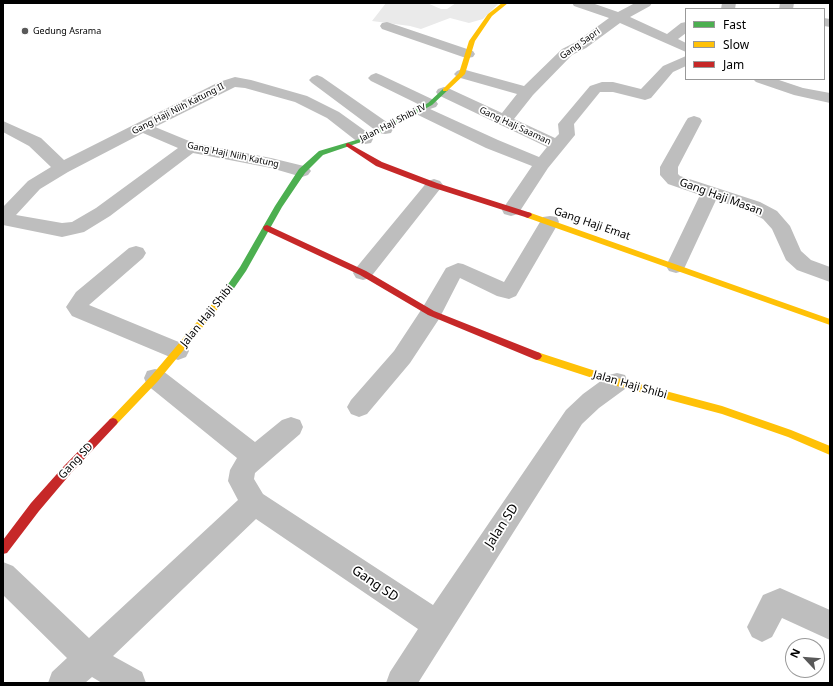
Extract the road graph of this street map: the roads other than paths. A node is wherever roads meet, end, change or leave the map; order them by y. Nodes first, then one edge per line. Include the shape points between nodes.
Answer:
1 (505, 3) edge
2 (645, 3) edge
3 (586, 4) edge
4 (619, 17) junction
5 (387, 26) dead end
6 (685, 27) edge
7 (668, 40) junction
8 (685, 48) edge
9 (468, 54) junction
10 (685, 60) edge
11 (462, 74) junction
12 (376, 78) dead end
13 (317, 80) dead end
14 (764, 80) edge
15 (444, 92) junction
16 (527, 92) junction
17 (830, 98) edge
18 (425, 107) junction
19 (504, 121) junction
20 (694, 121) dead end
21 (3, 126) edge
22 (142, 128) junction
23 (385, 129) junction
24 (365, 139) junction
25 (348, 145) junction
26 (557, 145) junction
27 (190, 147) junction
28 (542, 164) junction
29 (62, 168) junction
30 (302, 170) junction
31 (434, 184) junction
32 (710, 193) junction
33 (511, 210) junction
34 (3, 218) edge
35 (550, 222) junction
36 (268, 228) junction
37 (136, 253) dead end
38 (676, 266) junction
39 (363, 273) junction
40 (830, 275) edge
41 (431, 313) junction
42 (830, 322) edge
43 (178, 351) junction
44 (154, 378) junction
45 (617, 382) junction
46 (359, 407) dead end
47 (291, 427) dead end
48 (830, 451) edge
49 (256, 457) junction
50 (254, 503) junction
51 (3, 549) edge
52 (7, 588) edge
53 (437, 625) junction
54 (830, 625) edge
55 (762, 627) dead end
56 (90, 659) junction
57 (63, 683) edge
58 (131, 683) edge
59 (401, 683) edge

1 - 9 street, Jalan Haji Shibi IV via 490,15 482,26 472,41
2 - 4 street, Gang Sapri
3 - 4 street
4 - 7 street
4 - 16 street, Gang Sapri via 581,45 566,52
5 - 9 street
6 - 7 street
7 - 8 street
9 - 11 street, Jalan Haji Shibi IV
10 - 26 street via 668,69 645,95 613,87 595,89 566,124 567,135
11 - 15 street, Jalan Haji Shibi IV
11 - 16 street
12 - 18 street
13 - 23 street
14 - 17 street via 800,92
15 - 18 street, Jalan Haji Shibi IV
15 - 19 street, Gang Haji Saaman
16 - 19 street, Gang Sapri
18 - 23 street, Jalan Haji Shibi IV
18 - 28 street via 492,144
19 - 26 street, Gang Haji Saaman
20 - 32 street, Gang Haji Masan via 669,167 669,175 674,180
21 - 29 street via 36,142
22 - 24 street, Gang Haji Niih Katung II via 224,85 240,82 300,99 333,115
22 - 27 street, Gang Haji Niih Katung
22 - 29 street, Gang Haji Niih Katung II
23 - 24 street, Jalan Haji Shibi IV
24 - 25 street, Jalan Haji Shibi IV
25 - 30 street, Jalan Haji Shibi IV via 321,153
25 - 31 street, Gang Haji Emat via 379,164
26 - 28 street, Gang Haji Saaman
27 - 30 street, Gang Haji Niih Katung
27 - 34 street via 103,212 72,229 62,230
28 - 33 street, Gang Haji Saaman
29 - 34 street, Gang Haji Niih Katung II via 34,185
30 - 36 street, Jalan Haji Shibi IV
31 - 33 street, Gang Haji Emat
31 - 39 street
32 - 38 street
32 - 40 street, Gang Haji Masan via 753,206 770,215 780,226 793,256 804,265
33 - 35 street, Gang Haji Emat
35 - 38 street, Gang Haji Emat
35 - 41 street via 509,291 458,270 453,273
36 - 39 street, Jalan Haji Shibi
36 - 43 street, Jalan Haji Shibi via 244,269
37 - 43 street, Jalan Haji Shibi via 83,298 77,307
38 - 42 street, Gang Haji Emat
39 - 41 street, Jalan Haji Shibi
41 - 45 street, Jalan Haji Shibi via 550,361
41 - 46 street via 402,357
43 - 44 street, Gang SD
44 - 49 street
44 - 51 street, Gang SD via 35,506
45 - 48 street, Jalan Haji Shibi via 722,410 791,434
45 - 53 street, Jalan SD via 574,417
47 - 49 street, Gang SD
49 - 50 street, Gang SD via 243,470 241,481
50 - 53 street, Gang SD
50 - 56 street
52 - 56 street
53 - 59 street, Jalan SD
54 - 55 street via 780,602 773,606
56 - 57 street
56 - 58 street

